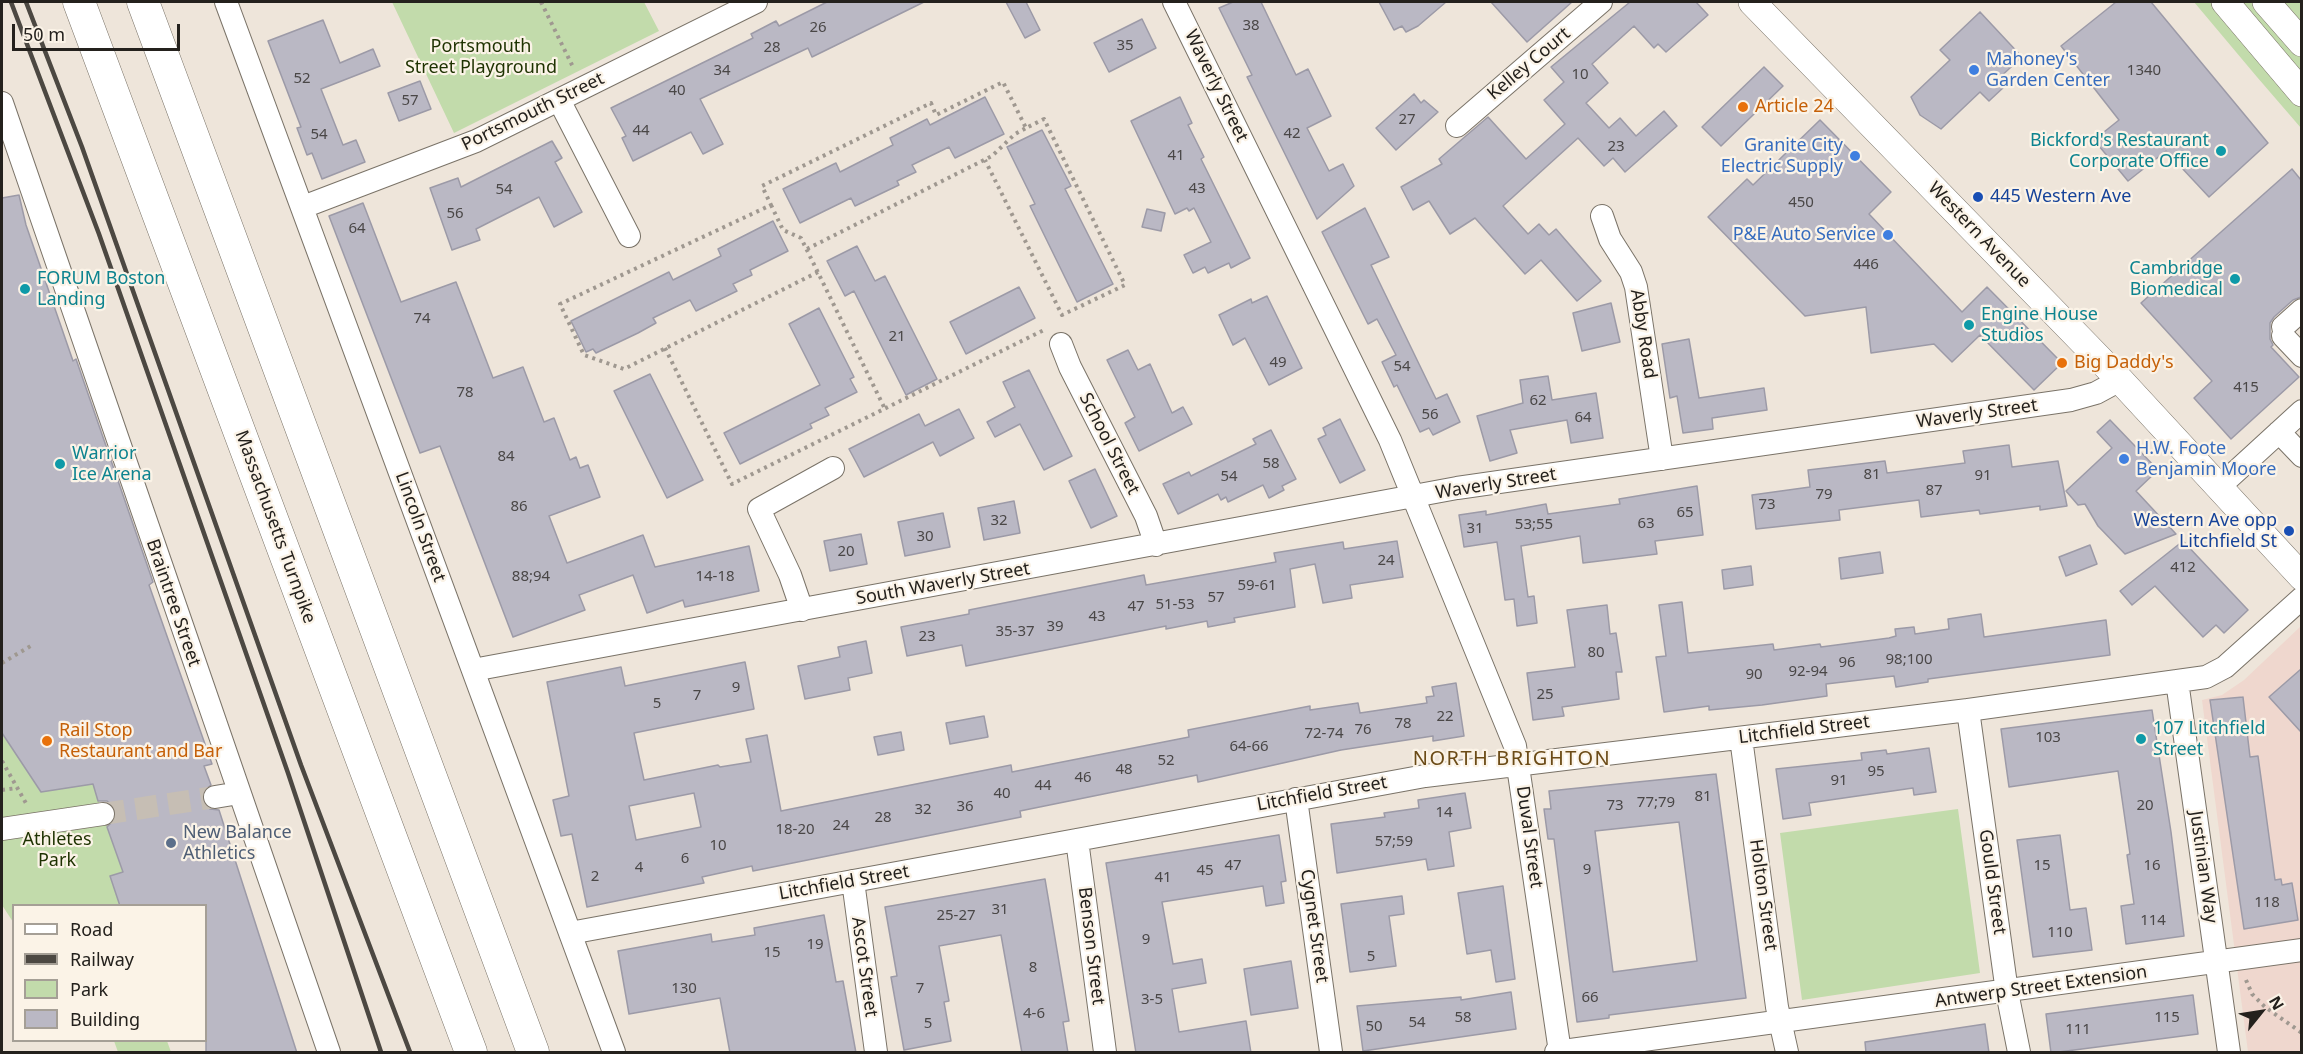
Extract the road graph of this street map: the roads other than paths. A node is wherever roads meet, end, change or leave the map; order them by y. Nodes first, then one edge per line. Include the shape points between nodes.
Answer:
1 (79, 2) edge
2 (143, 2) edge
3 (226, 2) edge
4 (756, 2) edge
5 (1174, 2) edge
6 (1601, 2) edge
7 (1752, 2) edge
8 (2225, 2) edge
9 (2266, 2) edge
10 (2301, 44) edge
11 (2301, 93) edge
12 (560, 100) junction
13 (2, 103) edge
14 (1457, 126) dead end
15 (10, 155) edge
16 (303, 207) junction
17 (1602, 216) dead end
18 (629, 236) dead end
19 (2301, 310) edge
20 (1054, 336) road end
21 (2301, 356) edge
22 (2120, 380) junction
23 (2301, 411) edge
24 (2279, 432) junction
25 (2301, 456) edge
26 (1662, 459) junction
27 (833, 468) dead end
28 (2219, 487) junction
29 (1413, 497) junction
30 (1156, 545) junction
31 (2301, 577) edge
32 (2301, 598) edge
33 (802, 610) junction
34 (473, 670) junction
35 (2177, 681) junction
36 (1968, 711) junction
37 (1741, 738) junction
38 (1519, 764) junction
39 (239, 793) junction
40 (215, 797) tunnel mouth
41 (1296, 799) junction
42 (103, 814) tunnel mouth
43 (2, 829) edge
44 (1077, 840) junction
45 (853, 881) junction
46 (570, 933) junction
47 (2301, 950) edge
48 (2216, 963) junction
49 (2007, 992) junction
50 (1780, 1022) junction
51 (1558, 1052) edge
52 (329, 1053) edge
53 (471, 1053) edge
54 (532, 1053) edge
55 (614, 1053) edge
56 (876, 1053) edge
57 (1105, 1053) edge
58 (1331, 1053) edge
59 (1787, 1053) edge
60 (2019, 1053) edge
61 (2229, 1053) edge

1 - 53 highway, Massachusetts Turnpike
2 - 54 highway
3 - 16 street, Lincoln Street
4 - 12 street, Portsmouth Street
5 - 29 street, Waverly Street via 1390,440
6 - 14 street, Kelley Court
7 - 22 main road, Western Avenue
8 - 11 main road
9 - 10 main road
12 - 16 street, Portsmouth Street via 450,152
12 - 18 street
13 - 15 street, Braintree Street
15 - 39 street, Braintree Street
16 - 34 street, Lincoln Street
17 - 26 street, Abby Road via 1636,287
19 - 21 street via 2283,331
20 - 30 street, School Street via 1146,516
22 - 26 street, Waverly Street via 2071,400
22 - 28 main road, Western Avenue
23 - 24 street
24 - 25 street
24 - 28 street
26 - 29 street, Waverly Street
27 - 33 street via 759,509
28 - 31 main road, Western Avenue
29 - 30 street, South Waverly Street
29 - 38 street, Duval Street
30 - 33 street, South Waverly Street
32 - 35 street, Litchfield Street via 2218,672
33 - 34 street, South Waverly Street
34 - 46 street, Lincoln Street
35 - 36 street, Litchfield Street
35 - 48 street, Justinian Way
36 - 37 street, Litchfield Street
36 - 49 street, Gould Street
37 - 38 street, Litchfield Street
37 - 50 street, Holton Street
38 - 41 street, Litchfield Street
38 - 51 street, Duval Street
39 - 40 street
39 - 52 street, Braintree Street
41 - 44 street, Litchfield Street
41 - 58 street, Cygnet Street
42 - 43 street
44 - 45 street, Litchfield Street
44 - 57 street, Benson Street
45 - 46 street, Litchfield Street
45 - 56 street, Ascot Street
46 - 55 street, Lincoln Street
47 - 48 street, Antwerp Street Extension
48 - 49 street, Antwerp Street Extension
48 - 61 street, Justinian Way
49 - 50 street, Antwerp Street Extension
49 - 60 street, Gould Street
50 - 51 street, Antwerp Street Extension
50 - 59 street, Holton Street

